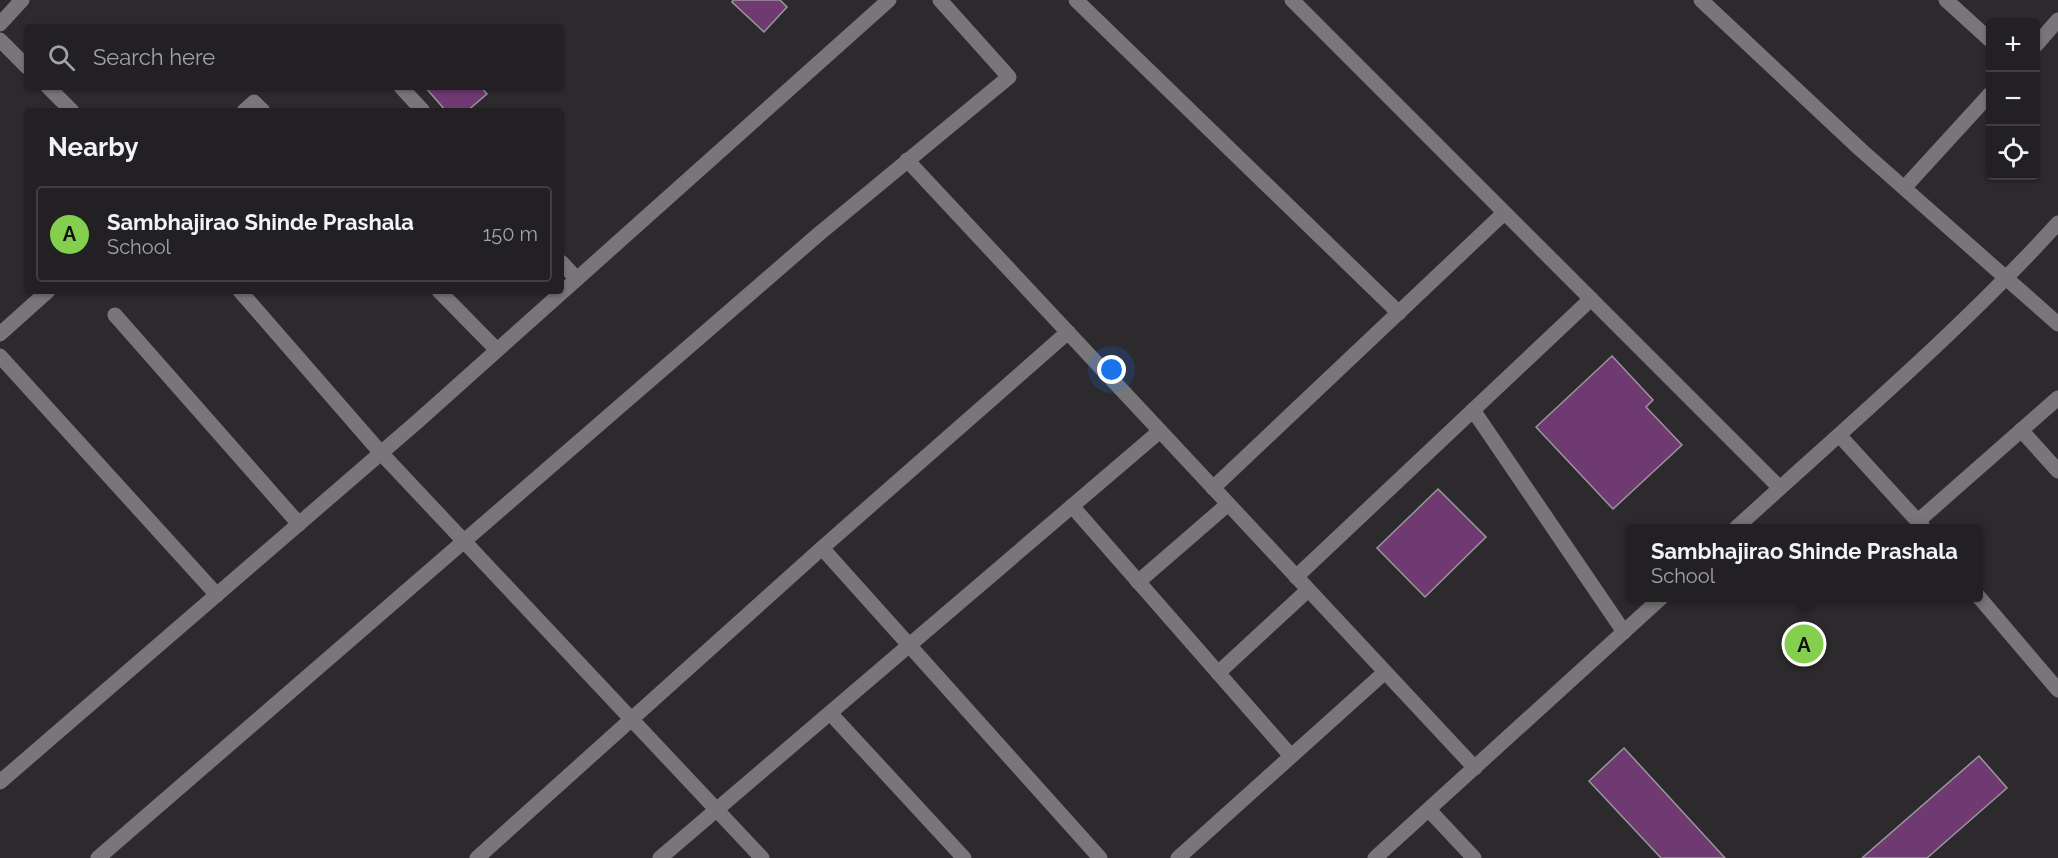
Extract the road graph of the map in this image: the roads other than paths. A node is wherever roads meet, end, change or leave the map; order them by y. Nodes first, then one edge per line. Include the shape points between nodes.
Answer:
1 (22, 0) edge
2 (889, 0) edge
3 (940, 0) edge
4 (1076, 0) edge
5 (1292, 0) edge
6 (1701, 0) edge
7 (1946, 0) edge
8 (2058, 20) edge
9 (0, 24) edge
10 (1986, 36) edge
11 (0, 40) edge
12 (2040, 40) edge
13 (24, 64) edge
14 (51, 90) edge
15 (403, 90) edge
16 (1986, 98) edge
17 (69, 108) edge
18 (247, 108) edge
19 (260, 108) edge
20 (420, 108) edge
21 (907, 160) junction
22 (1905, 187) junction
23 (1504, 213) junction
24 (2058, 223) edge
25 (564, 265) edge
26 (2008, 278) junction
27 (577, 279) junction
28 (564, 291) edge
29 (45, 294) edge
30 (243, 294) edge
31 (442, 294) edge
32 (560, 294) edge
33 (1591, 299) junction
34 (1399, 313) junction
35 (115, 315) dead end
36 (2058, 324) edge
37 (1068, 332) junction
38 (0, 334) edge
39 (497, 350) junction
40 (0, 356) edge
41 (2058, 398) edge
42 (1473, 410) junction
43 (2021, 430) junction
44 (1160, 431) junction
45 (1840, 436) junction
46 (381, 453) junction
47 (2058, 471) edge
48 (1213, 488) junction
49 (1780, 488) junction
50 (1228, 504) junction
51 (1072, 506) junction
52 (299, 524) junction
53 (1740, 524) edge
54 (1920, 524) edge
55 (1922, 524) edge
56 (464, 541) junction
57 (822, 548) junction
58 (1296, 577) junction
59 (1138, 582) junction
60 (1308, 590) junction
61 (217, 594) junction
62 (1656, 602) edge
63 (1983, 602) edge
64 (1624, 632) junction
65 (909, 645) junction
66 (1385, 672) junction
67 (1218, 673) junction
68 (2058, 690) edge
69 (830, 713) junction
70 (632, 719) junction
71 (1291, 756) junction
72 (1475, 768) junction
73 (2, 777) edge
74 (717, 810) junction
75 (1429, 810) junction
76 (98, 858) edge
77 (477, 858) edge
78 (660, 858) edge
79 (762, 858) edge
80 (964, 858) edge
81 (1100, 858) edge
82 (1178, 858) edge
83 (1375, 858) edge
84 (1474, 858) edge

1 - 9 street
2 - 27 street
3 - 21 street via 1009,77
4 - 34 street
5 - 23 street
6 - 22 street
7 - 10 street
8 - 12 street
11 - 13 street
14 - 17 street
15 - 20 street
16 - 22 street
18 - 19 street via 254,102
21 - 37 street
21 - 56 street
22 - 26 street
23 - 33 street
23 - 34 street
24 - 26 street
25 - 27 street
26 - 36 street
26 - 45 street
27 - 28 street
29 - 38 street
30 - 46 street
31 - 39 street
32 - 39 street
33 - 42 street
33 - 49 street
34 - 48 street
35 - 52 street
37 - 44 street
37 - 57 street
39 - 46 street
40 - 61 street
41 - 43 street
42 - 58 street
42 - 64 street
43 - 47 street
43 - 55 street
44 - 48 street
44 - 51 street
45 - 49 street
45 - 54 street
46 - 52 street
46 - 56 street
48 - 50 street
49 - 53 street
50 - 58 street
50 - 59 street
51 - 59 street
51 - 65 street
52 - 61 street
56 - 70 street
56 - 76 street
57 - 65 street
57 - 70 street
58 - 60 street
59 - 67 street
60 - 66 street
60 - 67 street
61 - 73 street
62 - 64 street
63 - 68 street
64 - 72 street
65 - 69 street
65 - 81 street
66 - 71 street
66 - 72 street
67 - 71 street
69 - 74 street
69 - 80 street
70 - 74 street
70 - 77 street
71 - 82 street
72 - 75 street
74 - 78 street
74 - 79 street
75 - 83 street
75 - 84 street

